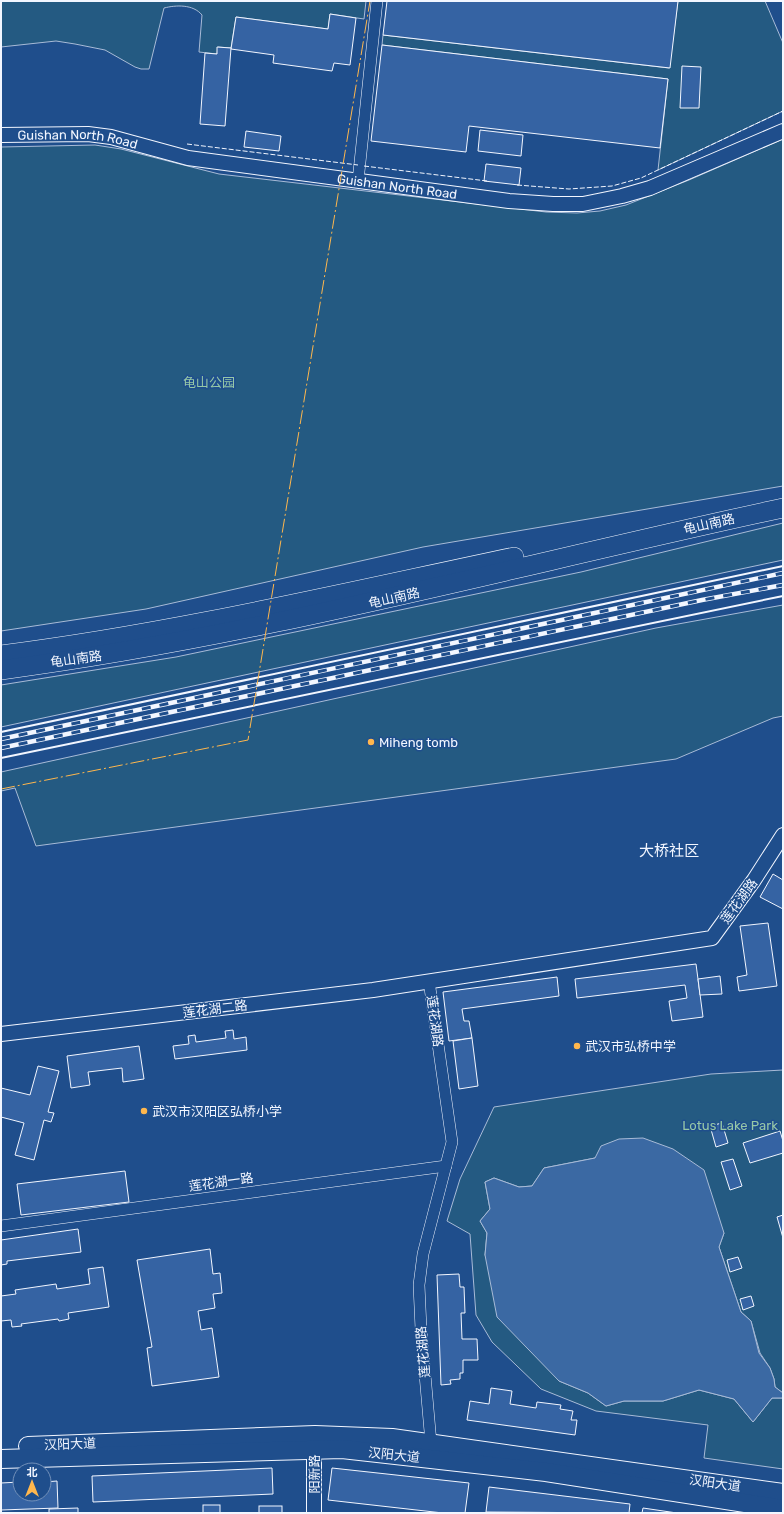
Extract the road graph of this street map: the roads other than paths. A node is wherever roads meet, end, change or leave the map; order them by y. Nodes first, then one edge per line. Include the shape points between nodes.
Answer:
1 (377, 1) edge
2 (783, 131) edge
3 (1, 135) edge
4 (358, 181) junction
5 (783, 500) edge
6 (783, 508) edge
7 (1, 655) edge
8 (1, 670) edge
9 (783, 835) edge
10 (429, 981) junction
11 (1, 1034) edge
12 (446, 1166) junction
13 (1, 1226) edge
14 (314, 1442) junction
15 (432, 1443) junction
16 (1, 1446) edge
17 (1, 1459) edge
18 (783, 1493) edge
19 (783, 1509) edge
20 (314, 1513) edge

1 - 4 street
2 - 4 street, Guishan North Road via 650,188 583,204 509,201
3 - 4 street, Guishan North Road via 88,134 111,137 188,158
5 - 7 highway, 龟山南路 via 210,621 100,641
6 - 8 highway, 龟山南路 via 344,610 125,652
9 - 10 street, 莲花湖路 via 712,938
10 - 11 street, 莲花湖二路 via 373,990
10 - 12 street, 莲花湖路 via 452,1142
12 - 13 street, 莲花湖一路
12 - 15 street, 莲花湖路 via 423,1254 419,1285
14 - 15 main road, 汉阳大道 via 392,1438
14 - 16 main road, 汉阳大道
14 - 17 main road, 汉阳大道
14 - 19 main road, 汉阳大道 via 342,1449 546,1472
14 - 20 street, 阳新路
15 - 18 main road, 汉阳大道

